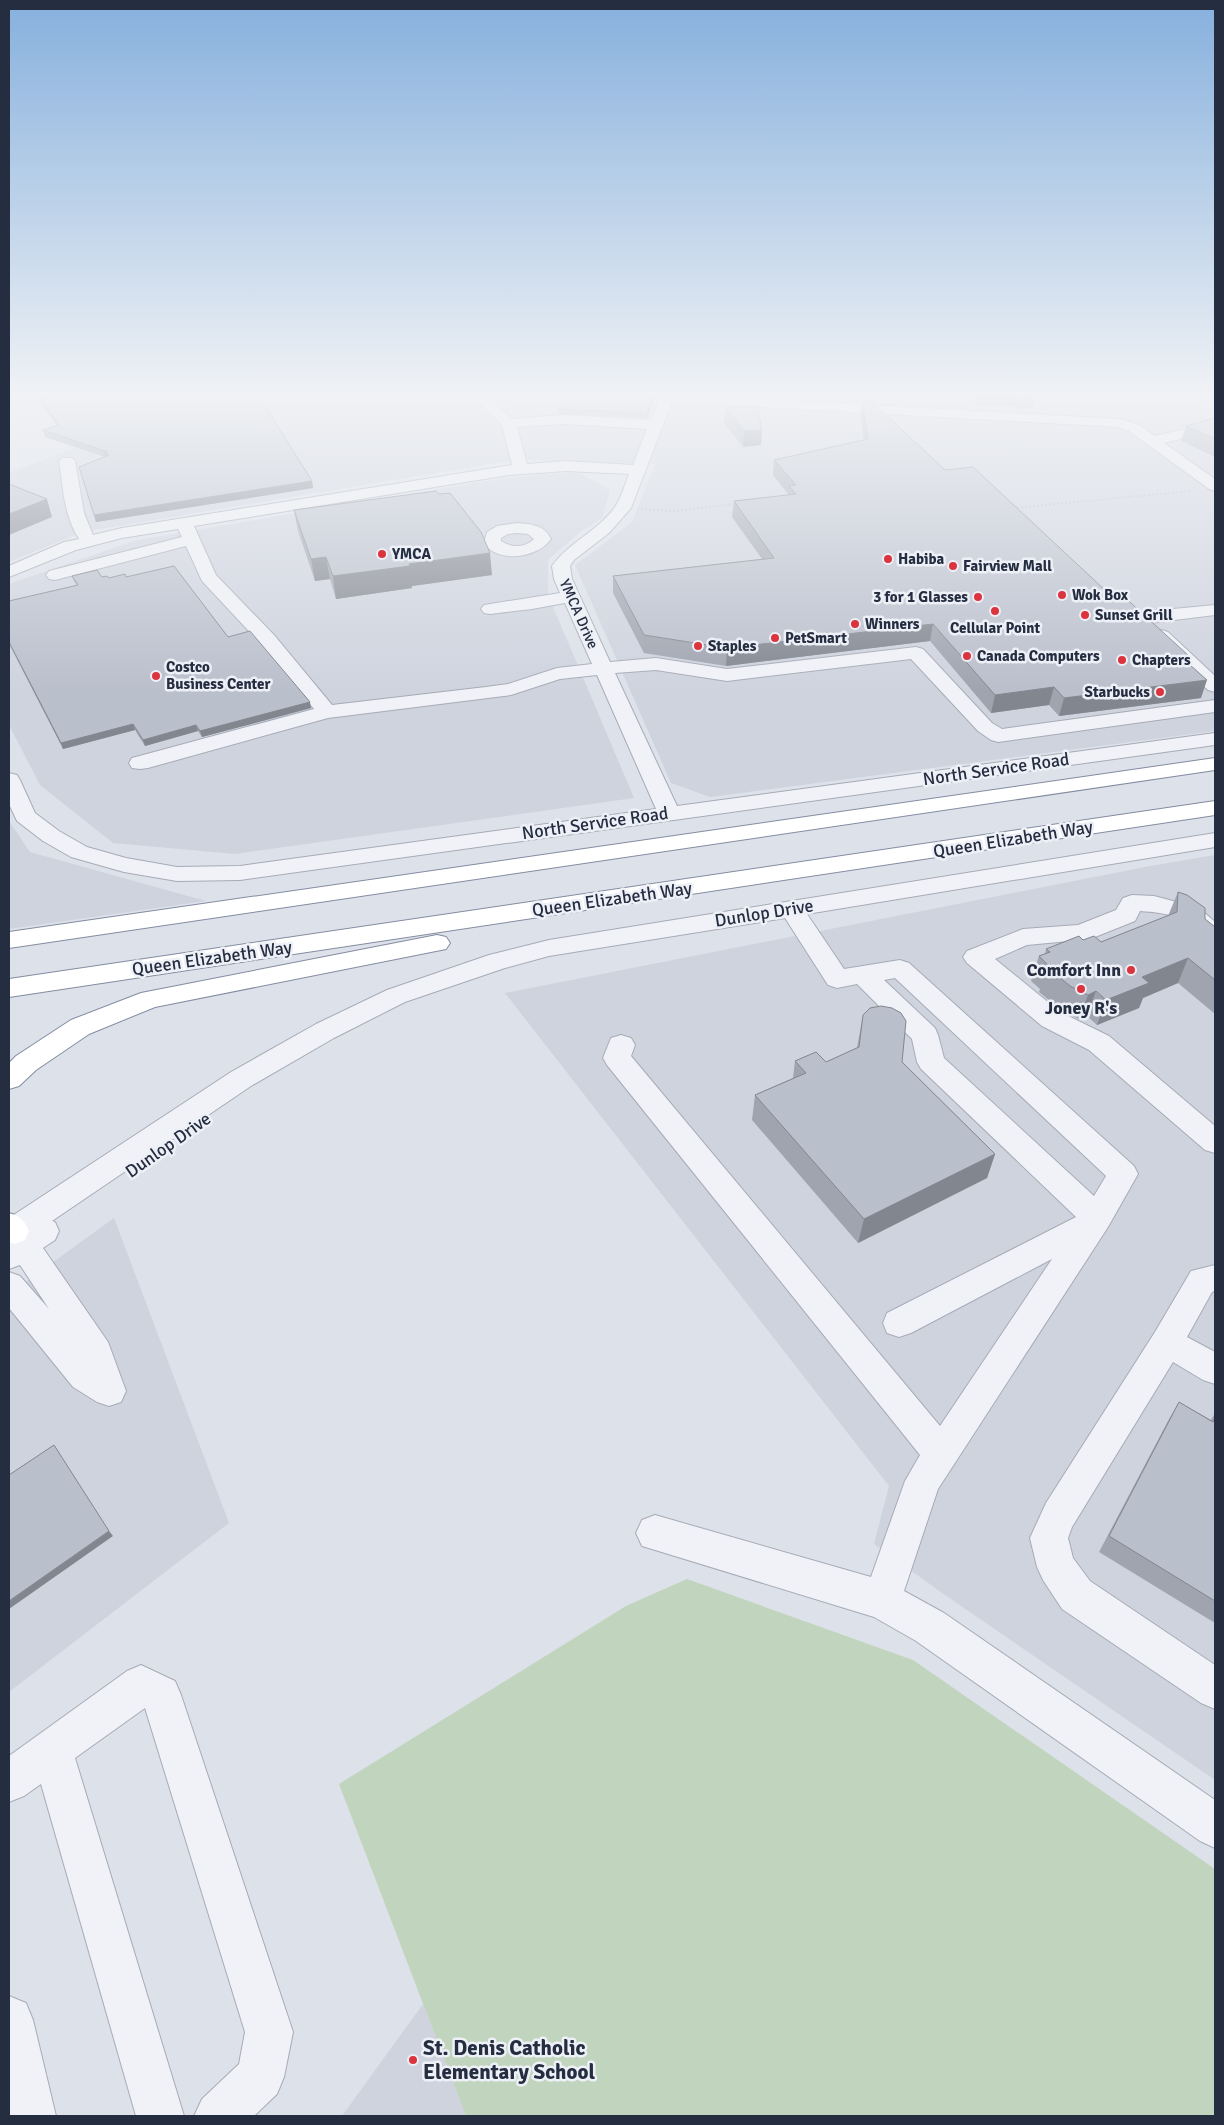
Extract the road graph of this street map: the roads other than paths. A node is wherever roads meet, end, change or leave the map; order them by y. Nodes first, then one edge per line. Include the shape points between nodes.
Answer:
1 (72, 492) edge
2 (376, 492) edge
3 (629, 492) edge
4 (234, 515) junction
5 (244, 528) dead end
6 (188, 531) junction
7 (89, 541) junction
8 (537, 544) dead end
9 (576, 550) junction
10 (31, 562) junction
11 (9, 572) edge
12 (54, 575) junction
13 (36, 581) dead end
14 (570, 596) junction
15 (490, 609) dead end
16 (1215, 610) edge
17 (603, 668) junction
18 (1215, 686) edge
19 (511, 689) junction
20 (1215, 706) edge
21 (516, 709) dead end
22 (327, 712) junction
23 (1215, 739) edge
24 (140, 763) dead end
25 (1215, 764) edge
26 (9, 780) edge
27 (1215, 808) edge
28 (669, 813) junction
29 (1215, 840) edge
30 (823, 868) junction
31 (792, 908) junction
32 (201, 912) junction
33 (9, 930) edge
34 (1215, 934) edge
35 (9, 940) edge
36 (863, 975) junction
37 (9, 988) edge
38 (621, 1045) dead end
39 (9, 1079) edge
40 (1215, 1142) edge
41 (1096, 1220) junction
42 (13, 1238) edge
43 (1215, 1278) edge
44 (9, 1285) edge
45 (898, 1323) dead end
46 (1167, 1342) junction
47 (1215, 1369) edge
48 (941, 1454) junction
49 (655, 1534) dead end
50 (882, 1600) junction
51 (1215, 1689) edge
52 (52, 1750) junction
53 (9, 1781) edge
54 (1215, 1826) edge
55 (9, 2020) edge
56 (32, 2116) edge
57 (160, 2116) edge
58 (219, 2116) edge

1 - 7 street via 83,533
2 - 4 street
3 - 9 street, YMCA Drive via 616,517
4 - 5 street via 238,525
4 - 6 street
6 - 7 street
6 - 12 street
6 - 22 street via 208,577 266,639
7 - 10 street
8 - 9 street
9 - 14 street, YMCA Drive via 561,566 561,576
10 - 11 street
10 - 12 street
12 - 13 street
14 - 15 street
14 - 17 street, YMCA Drive
16 - 18 street via 1136,613
17 - 19 street via 557,674
17 - 20 street via 656,664 727,675 916,653 985,727 998,736
17 - 28 street, YMCA Drive
19 - 21 street
19 - 22 street
22 - 24 street
23 - 28 street, North Service Road
25 - 32 highway
26 - 28 street, North Service Road via 25,816 58,840 80,852 124,865 177,874 240,873
27 - 30 highway, Queen Elizabeth Way
29 - 31 street, Dunlop Drive
30 - 37 highway, Queen Elizabeth Way
30 - 39 highway via 150,999 80,1027 26,1063
31 - 36 street via 837,979
31 - 42 street, Dunlop Drive via 550,948 498,960 396,996 325,1031 251,1087
32 - 33 highway
32 - 35 highway
34 - 40 street via 1190,914 1154,904 1132,903 1126,915 1081,933 1023,937 976,956 1050,1019 1099,1043
36 - 41 street via 925,1035 931,1062
36 - 41 street via 900,969 1123,1174
38 - 48 street via 617,1058
41 - 45 street
41 - 48 street
42 - 44 street via 96,1352 109,1391 85,1376
43 - 46 street via 1202,1280
46 - 47 street
46 - 51 street via 1058,1515 1049,1538 1056,1567 1076,1595
48 - 50 street via 923,1481
49 - 50 street
50 - 54 street via 930,1627
52 - 53 street
52 - 57 street
52 - 58 street via 141,1685 161,1695 269,2032 260,2077
55 - 56 street

